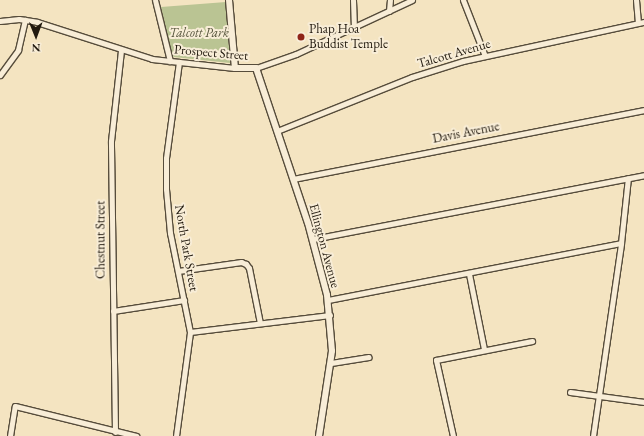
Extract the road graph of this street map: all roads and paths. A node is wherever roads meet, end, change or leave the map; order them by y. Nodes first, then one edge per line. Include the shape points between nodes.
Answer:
1 (155, 0) edge
2 (229, 0) edge
3 (353, 0) edge
4 (390, 0) edge
5 (412, 0) edge
6 (463, 0) edge
7 (636, 0) edge
8 (388, 11) junction
9 (25, 20) junction
10 (0, 21) edge
11 (641, 23) edge
12 (354, 27) junction
13 (121, 50) junction
14 (485, 56) junction
15 (170, 61) junction
16 (179, 62) junction
17 (235, 68) junction
18 (256, 68) junction
19 (0, 75) edge
20 (644, 110) edge
21 (277, 130) junction
22 (644, 175) edge
23 (628, 178) junction
24 (293, 179) junction
25 (313, 239) junction
26 (622, 243) junction
27 (178, 271) junction
28 (469, 274) junction
29 (184, 300) junction
30 (328, 300) junction
31 (113, 311) junction
32 (330, 315) junction
33 (260, 323) junction
34 (190, 332) junction
35 (532, 341) dead end
36 (484, 349) junction
37 (369, 357) dead end
38 (331, 363) junction
39 (570, 392) dead end
40 (599, 396) junction
41 (644, 402) edge
42 (115, 432) junction
43 (10, 436) edge
44 (136, 436) edge
45 (176, 436) edge
46 (319, 436) edge
47 (453, 436) edge
48 (593, 436) edge

1 - 15 street
2 - 17 street
3 - 12 street
4 - 8 street
5 - 8 street, Prospect Street
6 - 14 street
7 - 11 street
8 - 12 street, Prospect Street
9 - 10 street, Prospect Street
9 - 13 street, Prospect Street via 67,30
9 - 19 street via 18,50
11 - 14 street, Talcott Avenue
12 - 18 street, Prospect Street via 284,59
13 - 15 street, Prospect Street
13 - 31 street, Chestnut Street via 112,116
14 - 21 street, Talcott Avenue via 412,77
15 - 16 street, Prospect Street
16 - 17 street, Prospect Street
16 - 27 street, North Park Street via 166,165 167,214
17 - 18 street, Prospect Street
18 - 21 street, Ellington Avenue
20 - 24 street, Davis Avenue
21 - 24 street, Ellington Avenue
22 - 23 street
23 - 25 street
23 - 26 street
24 - 25 street, Ellington Avenue
25 - 30 street, Ellington Avenue
26 - 28 street
26 - 40 street
27 - 29 street, North Park Street
27 - 33 street via 242,262 246,264
28 - 30 street
28 - 36 street
29 - 31 street
29 - 34 street, North Park Street
30 - 32 street, Ellington Avenue
31 - 42 street, Chestnut Street
32 - 33 street
32 - 38 street, Ellington Avenue
33 - 34 street
34 - 45 street, North Park Street
35 - 36 street
36 - 47 street via 436,360
37 - 38 street
38 - 46 street, Ellington Avenue
39 - 40 street
40 - 41 street
40 - 48 street
42 - 43 street via 15,406
42 - 44 street

